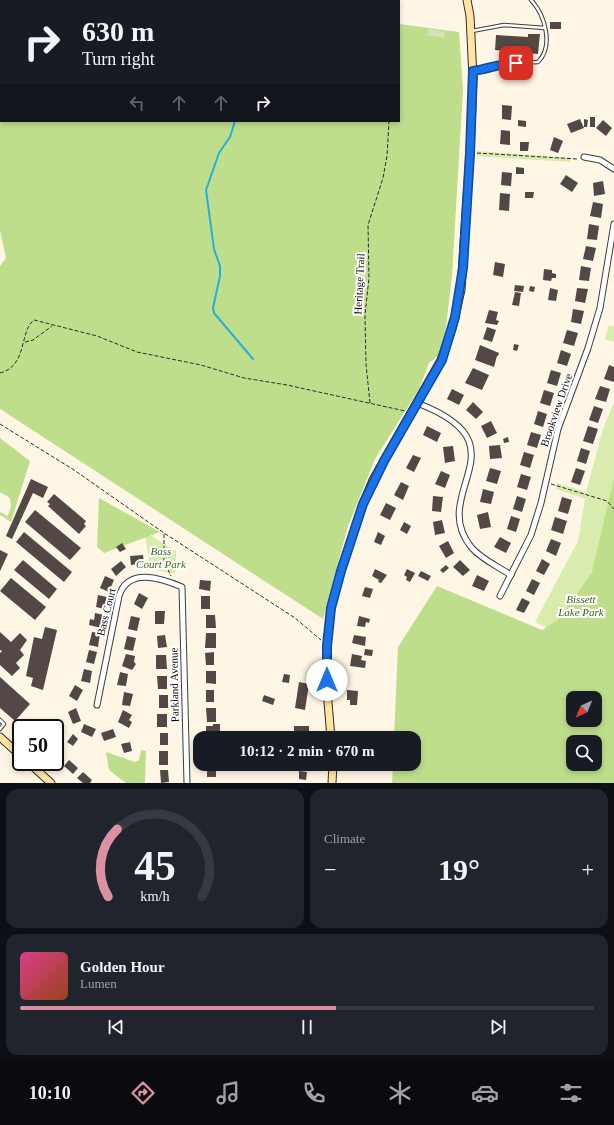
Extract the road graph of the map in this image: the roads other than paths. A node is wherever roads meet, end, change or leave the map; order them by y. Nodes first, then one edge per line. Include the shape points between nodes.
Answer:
1 (467, 0) edge
2 (531, 0) edge
3 (545, 28) junction
4 (471, 31) junction
5 (473, 71) junction
6 (584, 157) road end
7 (614, 169) edge
8 (614, 224) edge
9 (417, 402) junction
10 (511, 574) junction
11 (182, 587) joint
12 (500, 596) dead end
13 (97, 705) dead end
14 (0, 720) edge
15 (0, 729) edge
16 (330, 731) edge
17 (0, 738) edge
18 (12, 748) edge
19 (37, 771) edge
20 (333, 771) edge
21 (50, 783) edge
22 (187, 783) edge
23 (332, 783) edge

1 - 4 main road
2 - 3 lane via 539,9
3 - 4 lane via 504,25
3 - 5 lane via 543,57 538,62 504,63 494,68
4 - 5 main road
5 - 9 main road via 463,268 455,317 442,360
6 - 7 street via 600,160
8 - 10 street, Brookview Drive via 598,315 558,429 531,535
9 - 10 street via 450,419 467,438 472,460 460,504 462,531 476,551
9 - 16 main road via 373,480 335,592 327,646
10 - 12 street, Brookview Drive
11 - 13 street, Bass Court via 140,577 130,580 122,588 118,596
11 - 22 street, Parkland Avenue
14 - 15 lane via 4,724
17 - 18 main road
19 - 21 main road
20 - 23 main road

